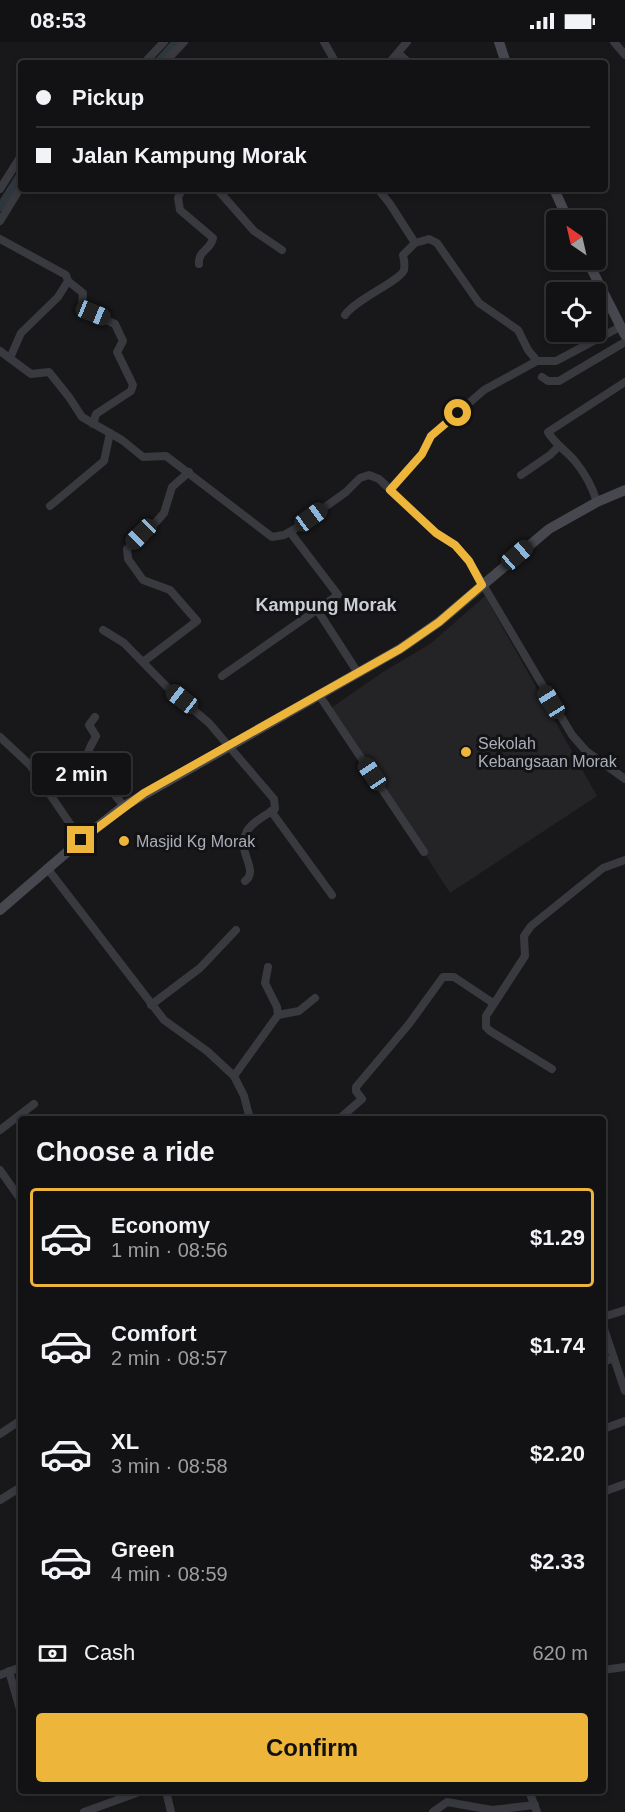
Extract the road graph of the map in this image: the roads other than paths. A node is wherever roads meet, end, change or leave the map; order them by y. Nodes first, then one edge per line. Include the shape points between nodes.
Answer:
1 (165, 42) edge
2 (184, 42) edge
3 (324, 42) edge
4 (407, 42) edge
5 (499, 42) edge
6 (614, 42) edge
7 (398, 53) junction
8 (625, 55) edge
9 (147, 60) edge
10 (167, 60) edge
11 (334, 60) edge
12 (392, 60) edge
13 (406, 60) edge
14 (505, 60) edge
15 (18, 161) edge
16 (0, 189) edge
17 (18, 192) edge
18 (181, 192) edge
19 (220, 192) edge
20 (380, 192) edge
21 (555, 192) edge
22 (563, 210) edge
23 (0, 221) edge
24 (0, 238) edge
25 (414, 243) junction
26 (282, 249) dead end
27 (199, 264) dead end
28 (592, 270) edge
29 (68, 281) junction
30 (345, 315) dead end
31 (623, 327) edge
32 (625, 342) edge
33 (0, 351) edge
34 (10, 358) junction
35 (537, 361) junction
36 (542, 377) dead end
37 (625, 382) edge
38 (93, 423) junction
39 (110, 433) junction
40 (558, 446) junction
41 (189, 471) junction
42 (521, 475) dead end
43 (390, 490) junction
44 (625, 490) edge
45 (597, 502) junction
46 (50, 506) dead end
47 (290, 532) junction
48 (482, 585) junction
49 (318, 611) junction
50 (103, 630) dead end
51 (143, 662) junction
52 (358, 673) junction
53 (222, 676) dead end
54 (319, 695) junction
55 (95, 717) dead end
56 (0, 737) edge
57 (229, 746) junction
58 (625, 779) edge
59 (124, 806) junction
60 (271, 811) junction
61 (81, 840) junction
62 (424, 852) dead end
63 (625, 860) edge
64 (47, 868) junction
65 (245, 881) dead end
66 (332, 895) dead end
67 (0, 910) edge
68 (236, 930) dead end
69 (268, 968) dead end
70 (315, 998) dead end
71 (493, 1003) junction
72 (151, 1005) junction
73 (278, 1015) junction
74 (552, 1069) dead end
75 (234, 1076) junction
76 (34, 1104) dead end
77 (18, 1116) edge
78 (18, 1116) edge
79 (249, 1116) edge
80 (342, 1116) edge
81 (0, 1130) edge
82 (0, 1170) edge
83 (18, 1196) edge
84 (625, 1310) edge
85 (606, 1316) edge
86 (606, 1335) edge
87 (614, 1358) junction
88 (606, 1361) edge
89 (625, 1391) edge
90 (625, 1421) edge
91 (18, 1422) edge
92 (606, 1428) edge
93 (0, 1434) edge
94 (625, 1484) edge
95 (18, 1490) edge
96 (606, 1491) edge
97 (0, 1500) edge
98 (625, 1667) edge
99 (18, 1668) edge
100 (606, 1670) edge
101 (9, 1671) junction
102 (0, 1675) edge
103 (18, 1702) edge
104 (134, 1794) edge
105 (167, 1794) edge
106 (530, 1794) edge
107 (536, 1809) edge
108 (84, 1812) edge
109 (171, 1812) edge
110 (433, 1812) edge

1 - 9 street
2 - 10 street
3 - 11 street
4 - 7 street
5 - 14 main road
6 - 8 street
7 - 12 street
7 - 13 street
15 - 16 street
17 - 23 street
18 - 27 street via 180,210 213,238 200,254
19 - 26 street via 254,231
20 - 25 street
21 - 22 main road
24 - 29 street via 66,275
25 - 30 street via 403,255 402,273
25 - 35 street via 429,239 437,243 479,303 518,330
28 - 31 main road
29 - 34 street via 58,297 21,333
29 - 38 street via 83,293 84,310 114,322 123,341 117,354 133,385 97,412
31 - 35 street via 562,359
32 - 36 street via 559,381
33 - 34 street
34 - 38 street via 32,374 51,374 82,417
35 - 43 street via 484,390 431,436 422,454
37 - 40 street via 548,432
38 - 39 street
39 - 41 street via 143,457 165,455
39 - 46 street via 104,461
40 - 42 street
40 - 45 street via 590,483
41 - 47 street via 267,534 277,537
41 - 51 street via 172,487 164,513 126,554 143,580 170,590 197,621
43 - 47 street via 374,476 365,475
43 - 48 street via 436,533 455,545
44 - 45 main road
45 - 48 main road via 549,529
47 - 49 street via 339,593
48 - 52 main road via 420,636
48 - 58 street via 572,735 586,751
49 - 52 street
49 - 53 street
50 - 51 street
51 - 57 street
52 - 54 main road
54 - 57 main road
54 - 62 street
55 - 59 street via 89,724 96,736 89,756
56 - 61 street via 30,765
57 - 59 main road
57 - 60 street via 273,799 276,805
59 - 61 main road
60 - 65 street via 246,830 243,848 252,872
60 - 66 street
61 - 64 main road
63 - 71 street via 603,868 531,926 524,936 525,956
64 - 67 main road
64 - 72 street
68 - 72 street via 200,968
69 - 73 street via 265,983 278,1007
70 - 73 street via 299,1011
71 - 74 street via 486,1016 486,1027
71 - 80 street via 454,977 443,977 356,1087 362,1099
72 - 75 street via 173,1028
73 - 75 street
75 - 79 street
76 - 78 street
77 - 81 street
82 - 83 street
84 - 85 street
86 - 87 street
87 - 88 street
87 - 89 street
90 - 92 street
91 - 93 street
94 - 96 street
95 - 97 street
98 - 100 street
99 - 101 street
101 - 102 street
101 - 103 street
104 - 108 street
105 - 109 street
106 - 107 street
107 - 110 street via 492,1810 447,1802

